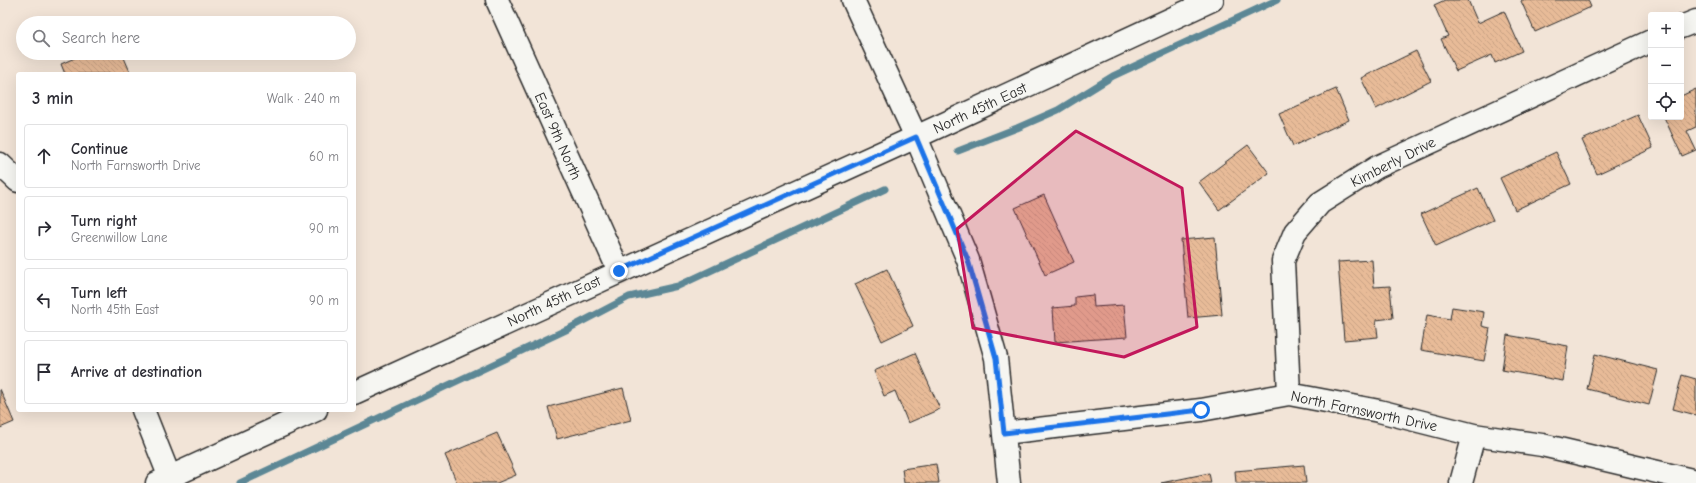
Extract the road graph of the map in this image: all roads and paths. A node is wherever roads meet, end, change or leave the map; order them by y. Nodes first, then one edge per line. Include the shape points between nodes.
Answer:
1 (497, 0) edge
2 (853, 0) edge
3 (1212, 0) edge
4 (1696, 21) edge
5 (1684, 27) edge
6 (1648, 41) edge
7 (916, 137) junction
8 (0, 164) edge
9 (16, 179) edge
10 (619, 271) junction
11 (356, 392) edge
12 (1289, 394) junction
13 (145, 412) edge
14 (312, 412) edge
15 (1004, 433) junction
16 (1474, 435) junction
17 (166, 481) edge
18 (1696, 481) edge
19 (1009, 483) edge
20 (1461, 483) edge

1 - 10 street, East 9th North
2 - 7 street
3 - 7 street, North 45th East
4 - 5 street
6 - 12 street, Kimberly Drive via 1377,166 1320,203 1296,232 1283,261
7 - 10 street, North 45th East
7 - 15 street via 968,260 996,358
8 - 9 street
10 - 11 street, North 45th East
12 - 15 street, North Farnsworth Drive via 1201,410
12 - 16 street, North Farnsworth Drive via 1379,411
13 - 17 street
14 - 17 street
15 - 19 street
16 - 18 street, North Farnsworth Drive via 1542,445
16 - 20 street

